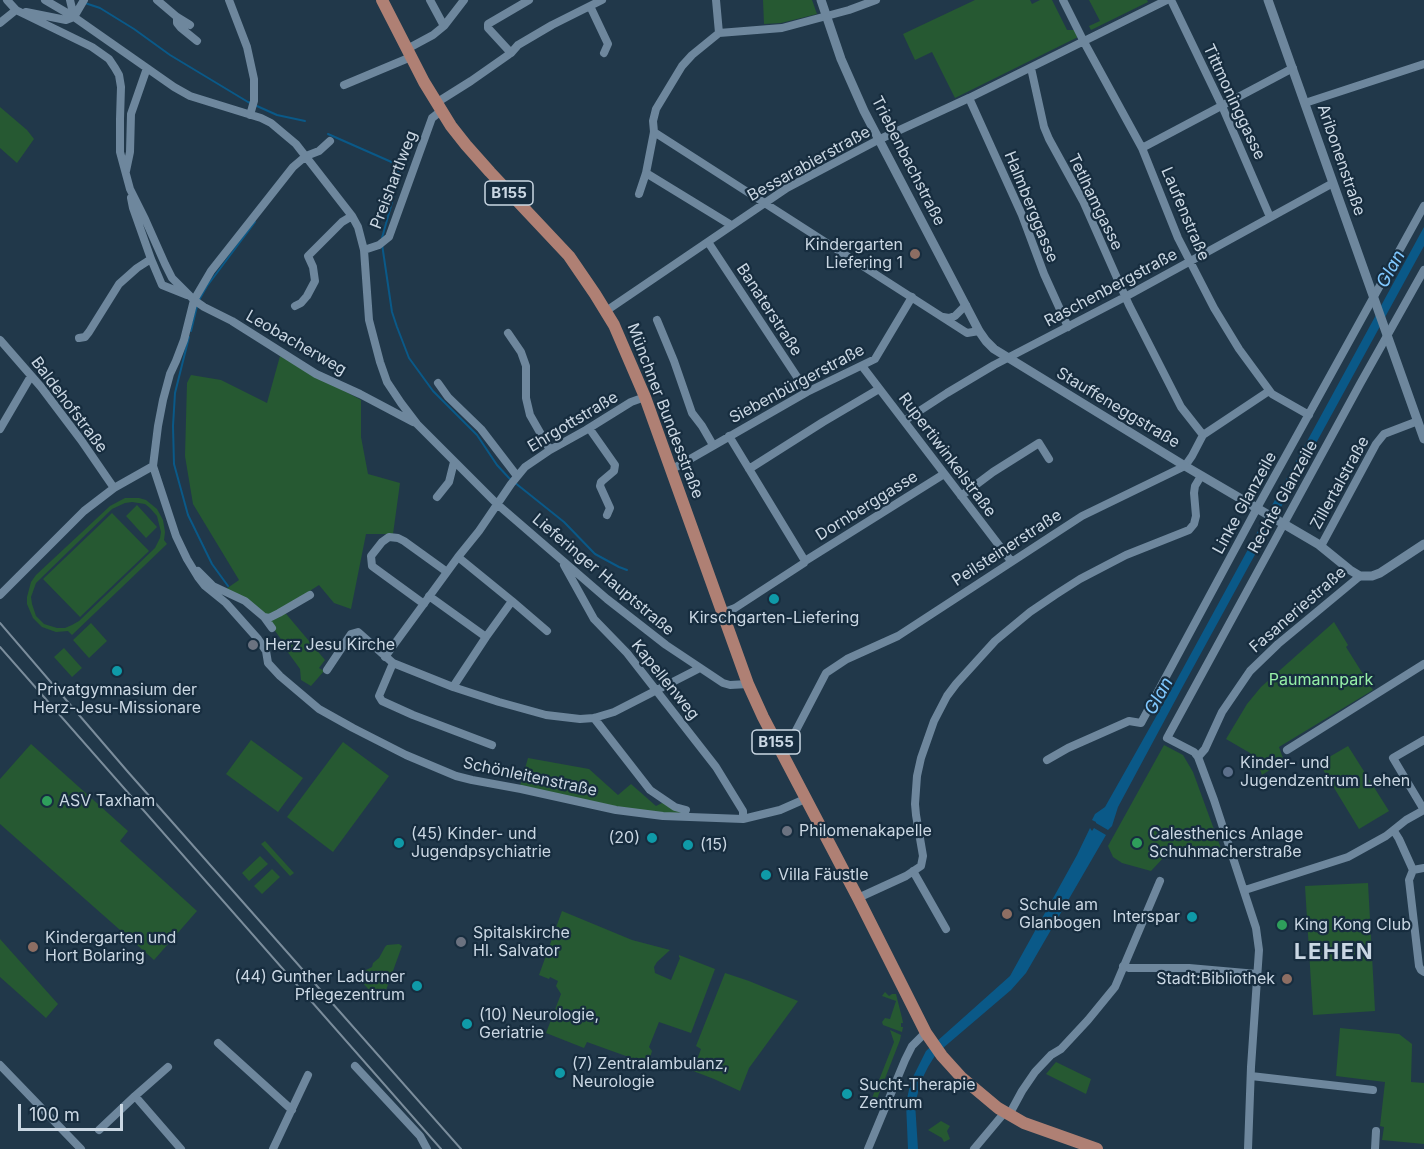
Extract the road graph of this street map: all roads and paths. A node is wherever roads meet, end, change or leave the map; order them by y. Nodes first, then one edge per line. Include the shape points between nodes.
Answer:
1 (7, 0) edge
2 (45, 0) edge
3 (157, 0) edge
4 (229, 0) edge
5 (382, 0) edge
6 (430, 0) edge
7 (464, 0) edge
8 (529, 0) edge
9 (602, 0) edge
10 (716, 0) edge
11 (821, 0) edge
12 (876, 0) edge
13 (1063, 0) edge
14 (1169, 0) edge
15 (1268, 0) edge
16 (70, 1) edge
17 (82, 3) edge
18 (590, 6) junction
19 (16, 10) junction
20 (826, 16) junction
21 (74, 17) junction
22 (177, 17) junction
23 (0, 23) edge
24 (190, 25) dead end
25 (444, 26) junction
26 (719, 33) junction
27 (197, 41) dead end
28 (1084, 42) junction
29 (409, 53) junction
30 (511, 53) junction
31 (604, 53) dead end
32 (1424, 64) edge
33 (147, 68) junction
34 (1031, 68) junction
35 (1293, 68) junction
36 (344, 85) dead end
37 (969, 98) junction
38 (1305, 103) junction
39 (1222, 106) junction
40 (439, 107) junction
41 (252, 108) junction
42 (654, 132) junction
43 (878, 140) junction
44 (330, 141) dead end
45 (1142, 148) junction
46 (306, 156) junction
47 (126, 172) junction
48 (646, 173) junction
49 (1333, 183) junction
50 (129, 189) junction
51 (639, 194) dead end
52 (765, 202) junction
53 (1424, 206) edge
54 (352, 216) junction
55 (1270, 217) junction
56 (731, 225) junction
57 (708, 242) junction
58 (364, 250) junction
59 (151, 259) junction
60 (1190, 262) junction
61 (1424, 270) edge
62 (912, 297) junction
63 (1125, 297) junction
64 (191, 298) junction
65 (1374, 300) junction
66 (966, 305) junction
67 (295, 306) dead end
68 (606, 311) junction
69 (942, 316) junction
70 (657, 320) dead end
71 (1068, 327) junction
72 (979, 331) junction
73 (508, 333) dead end
74 (1387, 333) junction
75 (79, 338) dead end
76 (0, 340) edge
77 (1008, 359) junction
78 (862, 366) junction
79 (31, 376) junction
80 (438, 383) dead end
81 (879, 389) junction
82 (1269, 391) junction
83 (807, 392) junction
84 (645, 397) junction
85 (1309, 415) junction
86 (904, 421) junction
87 (417, 424) junction
88 (1421, 425) edge
89 (0, 429) edge
90 (588, 429) junction
91 (1203, 435) junction
92 (729, 436) junction
93 (1424, 439) edge
94 (713, 445) junction
95 (550, 450) junction
96 (1049, 459) dead end
97 (454, 462) junction
98 (153, 466) junction
99 (1185, 466) junction
100 (671, 469) junction
101 (749, 469) junction
102 (944, 474) junction
103 (1201, 476) junction
104 (514, 479) junction
105 (114, 488) junction
106 (961, 496) junction
107 (437, 497) dead end
108 (497, 504) junction
109 (1259, 510) junction
110 (607, 515) dead end
111 (1284, 524) junction
112 (1424, 544) edge
113 (1321, 546) junction
114 (458, 557) junction
115 (187, 559) junction
116 (562, 560) junction
117 (805, 561) junction
118 (1011, 561) junction
119 (447, 572) junction
120 (1360, 576) junction
121 (0, 595) edge
122 (309, 595) dead end
123 (427, 600) junction
124 (512, 601) junction
125 (722, 613) junction
126 (264, 617) junction
127 (272, 628) dead end
128 (547, 631) dead end
129 (486, 637) junction
130 (385, 657) junction
131 (393, 663) junction
132 (1424, 664) edge
133 (700, 668) junction
134 (327, 670) dead end
135 (748, 684) junction
136 (453, 687) junction
137 (656, 689) junction
138 (594, 718) junction
139 (1424, 740) edge
140 (492, 745) dead end
141 (778, 746) junction
142 (1287, 750) dead end
143 (1198, 757) junction
144 (1047, 760) dead end
145 (805, 799) junction
146 (686, 810) dead end
147 (1424, 810) edge
148 (743, 819) junction
149 (1394, 831) junction
150 (1424, 868) edge
151 (1413, 870) junction
152 (914, 871) junction
153 (1160, 881) dead end
154 (1245, 890) junction
155 (858, 898) junction
156 (946, 929) dead end
157 (1123, 966) junction
158 (1422, 969) edge
159 (1257, 974) junction
160 (928, 1035) junction
161 (218, 1043) dead end
162 (0, 1065) edge
163 (355, 1066) dead end
164 (168, 1067) dead end
165 (308, 1075) dead end
166 (1251, 1076) junction
167 (1373, 1090) dead end
168 (135, 1096) junction
169 (292, 1110) junction
170 (1007, 1113) junction
171 (99, 1130) dead end
172 (1376, 1131) dead end
173 (81, 1149) edge
174 (181, 1149) edge
175 (273, 1149) edge
176 (427, 1149) edge
177 (868, 1149) edge
178 (974, 1149) edge
179 (1096, 1149) edge
180 (1248, 1149) edge
181 (1376, 1149) edge

1 - 19 street
2 - 21 street, Lieferinger Hauptstraße
3 - 22 street
4 - 41 street via 254,79
5 - 29 main road, Münchner Bundesstraße / B155
6 - 25 street
7 - 25 street
8 - 30 street via 488,24
9 - 18 street
10 - 26 street
11 - 20 street, Triebenbachstraße
12 - 20 street
13 - 28 street, Laufenstraße
14 - 28 street, Bessarabierstraße
14 - 39 street, Tittmoninggasse
15 - 35 street, Aribonenstraße
16 - 21 street
17 - 21 street
18 - 30 street via 518,45
18 - 31 street via 608,44
19 - 21 street via 66,20
19 - 23 street
19 - 47 street via 109,59 121,87 120,152
20 - 26 street via 782,27
20 - 43 street, Triebenbachstraße
21 - 33 street, Lieferinger Hauptstraße
22 - 24 street
22 - 27 street via 180,28
25 - 29 street
26 - 42 street via 682,66 656,109
28 - 34 street, Bessarabierstraße
28 - 45 street, Laufenstraße
29 - 36 street
29 - 40 main road, Münchner Bundesstraße / B155
30 - 40 street
32 - 38 street
33 - 41 street, Lieferinger Hauptstraße via 190,96
33 - 47 street via 131,114
34 - 37 street, Bessarabierstraße
34 - 63 street, Tetlhamgasse via 1048,139 1083,201
35 - 38 street, Aribonenstraße
35 - 39 street
37 - 43 street, Bessarabierstraße
37 - 71 street, Halmberggasse
38 - 49 street, Aribonenstraße
39 - 45 street
39 - 55 street, Tittmoninggasse
40 - 58 street, Preishartlweg via 389,237
40 - 68 main road, Münchner Bundesstraße / B155 via 465,145 557,242
41 - 46 street, Lieferinger Hauptstraße
42 - 48 street
42 - 52 street
43 - 52 street, Bessarabierstraße
43 - 66 street, Triebenbachstraße
44 - 46 street
45 - 60 street, Laufenstraße
46 - 54 street, Lieferinger Hauptstraße
46 - 64 street via 293,167
47 - 50 street
48 - 51 street
48 - 56 street
49 - 55 street, Raschenbergstraße
49 - 65 street, Aribonenstraße
50 - 59 street
50 - 64 street via 172,278
52 - 56 street, Bessarabierstraße
52 - 62 street
53 - 65 street, Linke Glanzeile
54 - 58 street, Lieferinger Hauptstraße
54 - 67 street via 308,256 315,281
55 - 60 street, Raschenbergstraße
56 - 57 street, Bessarabierstraße
57 - 68 street, Bessarabierstraße
57 - 83 street, Banaterstraße
58 - 87 street, Lieferinger Hauptstraße via 369,320 380,362 387,382
59 - 64 street via 162,285
59 - 75 street via 119,284 89,332
60 - 63 street, Raschenbergstraße
60 - 82 street, Laufenstraße via 1239,349
61 - 74 street, Rechte Glanzeile
62 - 69 street
62 - 78 street, Siebenbürgerstraße via 874,359
63 - 71 street, Raschenbergstraße
63 - 91 street, Tetlhamgasse via 1181,407
64 - 87 street, Leobacherweg via 322,378
64 - 98 street via 184,340 162,400
65 - 74 street, Aribonenstraße
65 - 85 street, Linke Glanzeile
66 - 69 street via 955,316
66 - 72 street, Triebenbachstraße
68 - 84 main road, Münchner Bundesstraße / B155
69 - 72 street via 967,333
70 - 94 street via 692,413
71 - 77 street, Raschenbergstraße
72 - 77 street, Stauffeneggstraße
73 - 95 street via 526,366 530,415
74 - 88 street, Aribonenstraße
74 - 111 street, Rechte Glanzeile
76 - 79 street, Baldehofstraße
77 - 86 street, Raschenbergstraße via 970,378
77 - 99 street, Stauffeneggstraße
78 - 81 street, Rupertiwinkelstraße
78 - 83 street, Siebenbürgerstraße
79 - 89 street
79 - 105 street, Baldehofstraße
80 - 104 street via 481,429
81 - 86 street, Rupertiwinkelstraße
81 - 101 street
82 - 85 street, Laufenstraße
82 - 91 street
83 - 92 street, Siebenbürgerstraße
84 - 90 street, Ehrgottstraße
84 - 100 main road, Münchner Bundesstraße / B155
85 - 109 street, Linke Glanzeile
86 - 102 street, Rupertiwinkelstraße
87 - 97 street, Lieferinger Hauptstraße
88 - 93 street, Aribonenstraße
88 - 113 street, Zillertalstraße via 1384,434
90 - 95 street, Ehrgottstraße
90 - 110 street via 614,463 615,470 601,482 600,488 610,508
91 - 99 street
92 - 94 street, Siebenbürgerstraße
92 - 101 street, Dornberggasse
94 - 100 street, Siebenbürgerstraße
95 - 104 street, Ehrgottstraße
96 - 106 street via 1039,443
97 - 107 street via 449,482
97 - 108 street, Lieferinger Hauptstraße
98 - 105 street
98 - 115 street, Schönleitenstraße
99 - 103 street, Stauffeneggstraße
99 - 118 street, Peilsteinerstraße via 1084,514
100 - 125 main road, Münchner Bundesstraße / B155
101 - 117 street, Dornberggasse
102 - 106 street, Rupertiwinkelstraße
102 - 117 street, Dornberggasse
103 - 109 street, Stauffeneggstraße
103 - 152 street via 1194,493 1196,516 1189,530 1116,560 1030,612 995,641 947,696 934,721 917,776 916,815 923,856 921,866
104 - 108 street, Ehrgottstraße
105 - 121 street via 69,525
106 - 118 street, Rupertiwinkelstraße
108 - 114 street, Ehrgottstraße
108 - 116 street, Lieferinger Hauptstraße
109 - 111 street, Stauffeneggstraße
109 - 144 street, Linke Glanzeile via 1141,723 1129,721
111 - 113 street, Fasaneriestraße
111 - 143 street, Rechte Glanzeile via 1167,738
112 - 120 street, Fasaneriestraße via 1380,573
113 - 120 street, Fasaneriestraße
114 - 119 street, Ehrgottstraße
114 - 124 street
115 - 126 street, Schönleitenstraße via 213,586 245,601
115 - 148 street, Schönleitenstraße via 205,586 258,639 268,663 280,676 319,708 406,755 456,776 616,810
116 - 133 street, Lieferinger Hauptstraße
116 - 137 street, Kapellenweg via 594,619
117 - 125 street, Dornberggasse
118 - 141 street, Peilsteinerstraße via 926,618 847,659 823,678 791,740
119 - 123 street, Ehrgottstraße
119 - 123 street via 398,538 389,537 371,556 372,566
120 - 143 street, Fasaneriestraße via 1250,671
122 - 126 street via 273,617
123 - 129 street
123 - 130 street, Ehrgottstraße
124 - 128 street
124 - 129 street
125 - 135 main road, Münchner Bundesstraße / B155
126 - 127 street, Schönleitenstraße
129 - 136 street
130 - 131 street
130 - 134 street via 358,632 351,634
131 - 136 street
131 - 140 street via 380,696 382,701
132 - 142 street
133 - 135 street, Lieferinger Hauptstraße via 723,683
133 - 137 street
135 - 141 main road, B155
136 - 138 street via 546,715
137 - 138 street via 614,712
137 - 148 street, Kapellenweg via 716,767 743,811
138 - 146 street via 650,790
139 - 147 street via 1393,758
141 - 145 main road, B155
143 - 154 street
145 - 148 street, Schönleitenstraße
145 - 155 main road, B155
147 - 149 street
149 - 151 street
149 - 154 street via 1348,857
150 - 151 street
151 - 158 street via 1409,880
152 - 155 street
152 - 156 street
153 - 157 street
154 - 159 street via 1259,944
155 - 160 main road, B155
157 - 159 street
157 - 170 street via 1115,987 1061,1049 1035,1072
159 - 166 street
160 - 170 main road, B155 via 961,1077
160 - 177 street via 912,1046
161 - 169 street
162 - 173 street
163 - 176 street via 420,1136
164 - 168 street
165 - 169 street
166 - 167 street
166 - 180 street
168 - 171 street
168 - 174 street
169 - 175 street
170 - 178 street
170 - 179 main road, B155
172 - 181 street

